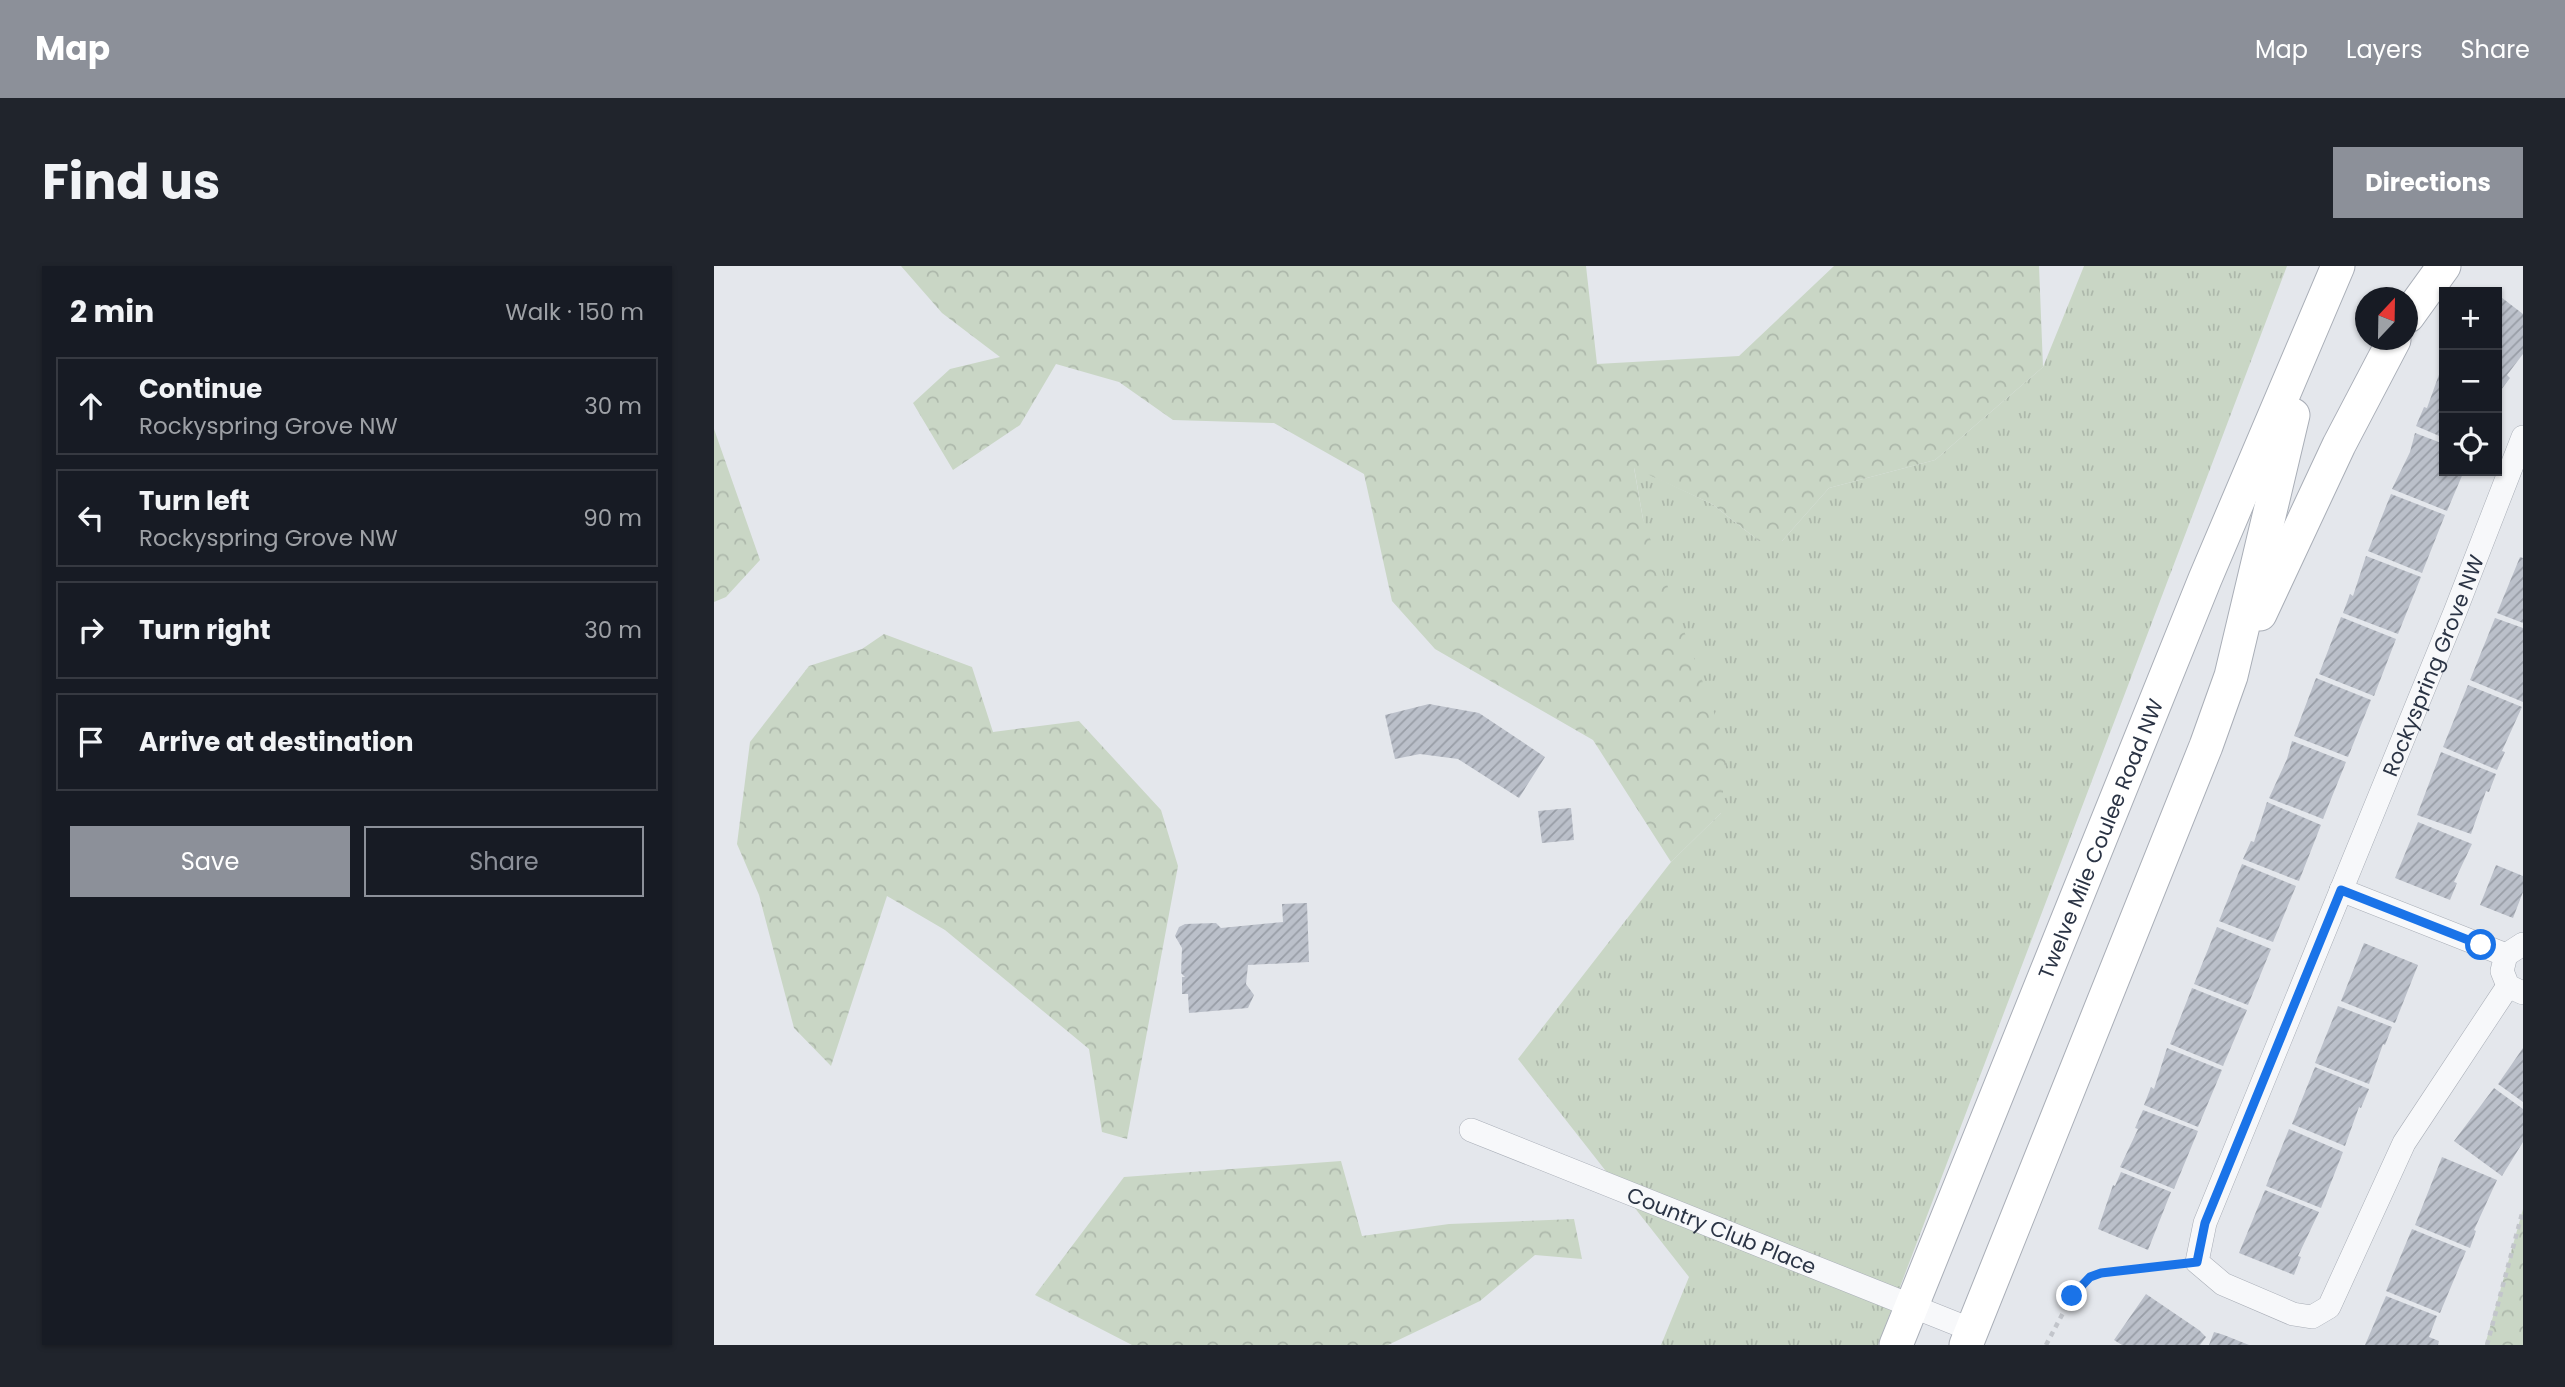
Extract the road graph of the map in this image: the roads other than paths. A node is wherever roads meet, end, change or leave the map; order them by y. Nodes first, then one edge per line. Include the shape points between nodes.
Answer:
1 (2338, 266) edge
2 (2444, 266) edge
3 (2418, 301) edge
4 (2312, 334) junction
5 (2389, 350) edge
6 (2523, 438) edge
7 (2231, 676) junction
8 (2341, 890) junction
9 (2514, 950) edge
10 (2516, 989) edge
11 (1471, 1130) dead end
12 (1912, 1306) junction
13 (1969, 1338) edge
14 (1896, 1345) edge

1 - 4 main road, Twelve Mile Coulee Road NW
2 - 3 main road
4 - 7 main road, Twelve Mile Coulee Road NW
4 - 12 main road, Twelve Mile Coulee Road NW via 2205,579
5 - 7 main road
6 - 8 street, Rockyspring Grove NW
7 - 13 main road, Twelve Mile Coulee Road NW
8 - 9 street
8 - 10 street, Rockyspring Grove NW via 2205,1223 2197,1262 2223,1284 2293,1314 2312,1317 2329,1307 2404,1143
9 - 10 street via 2502,971
11 - 12 street, Country Club Place
12 - 13 street, Country Club Place
12 - 14 main road, Twelve Mile Coulee Road NW

